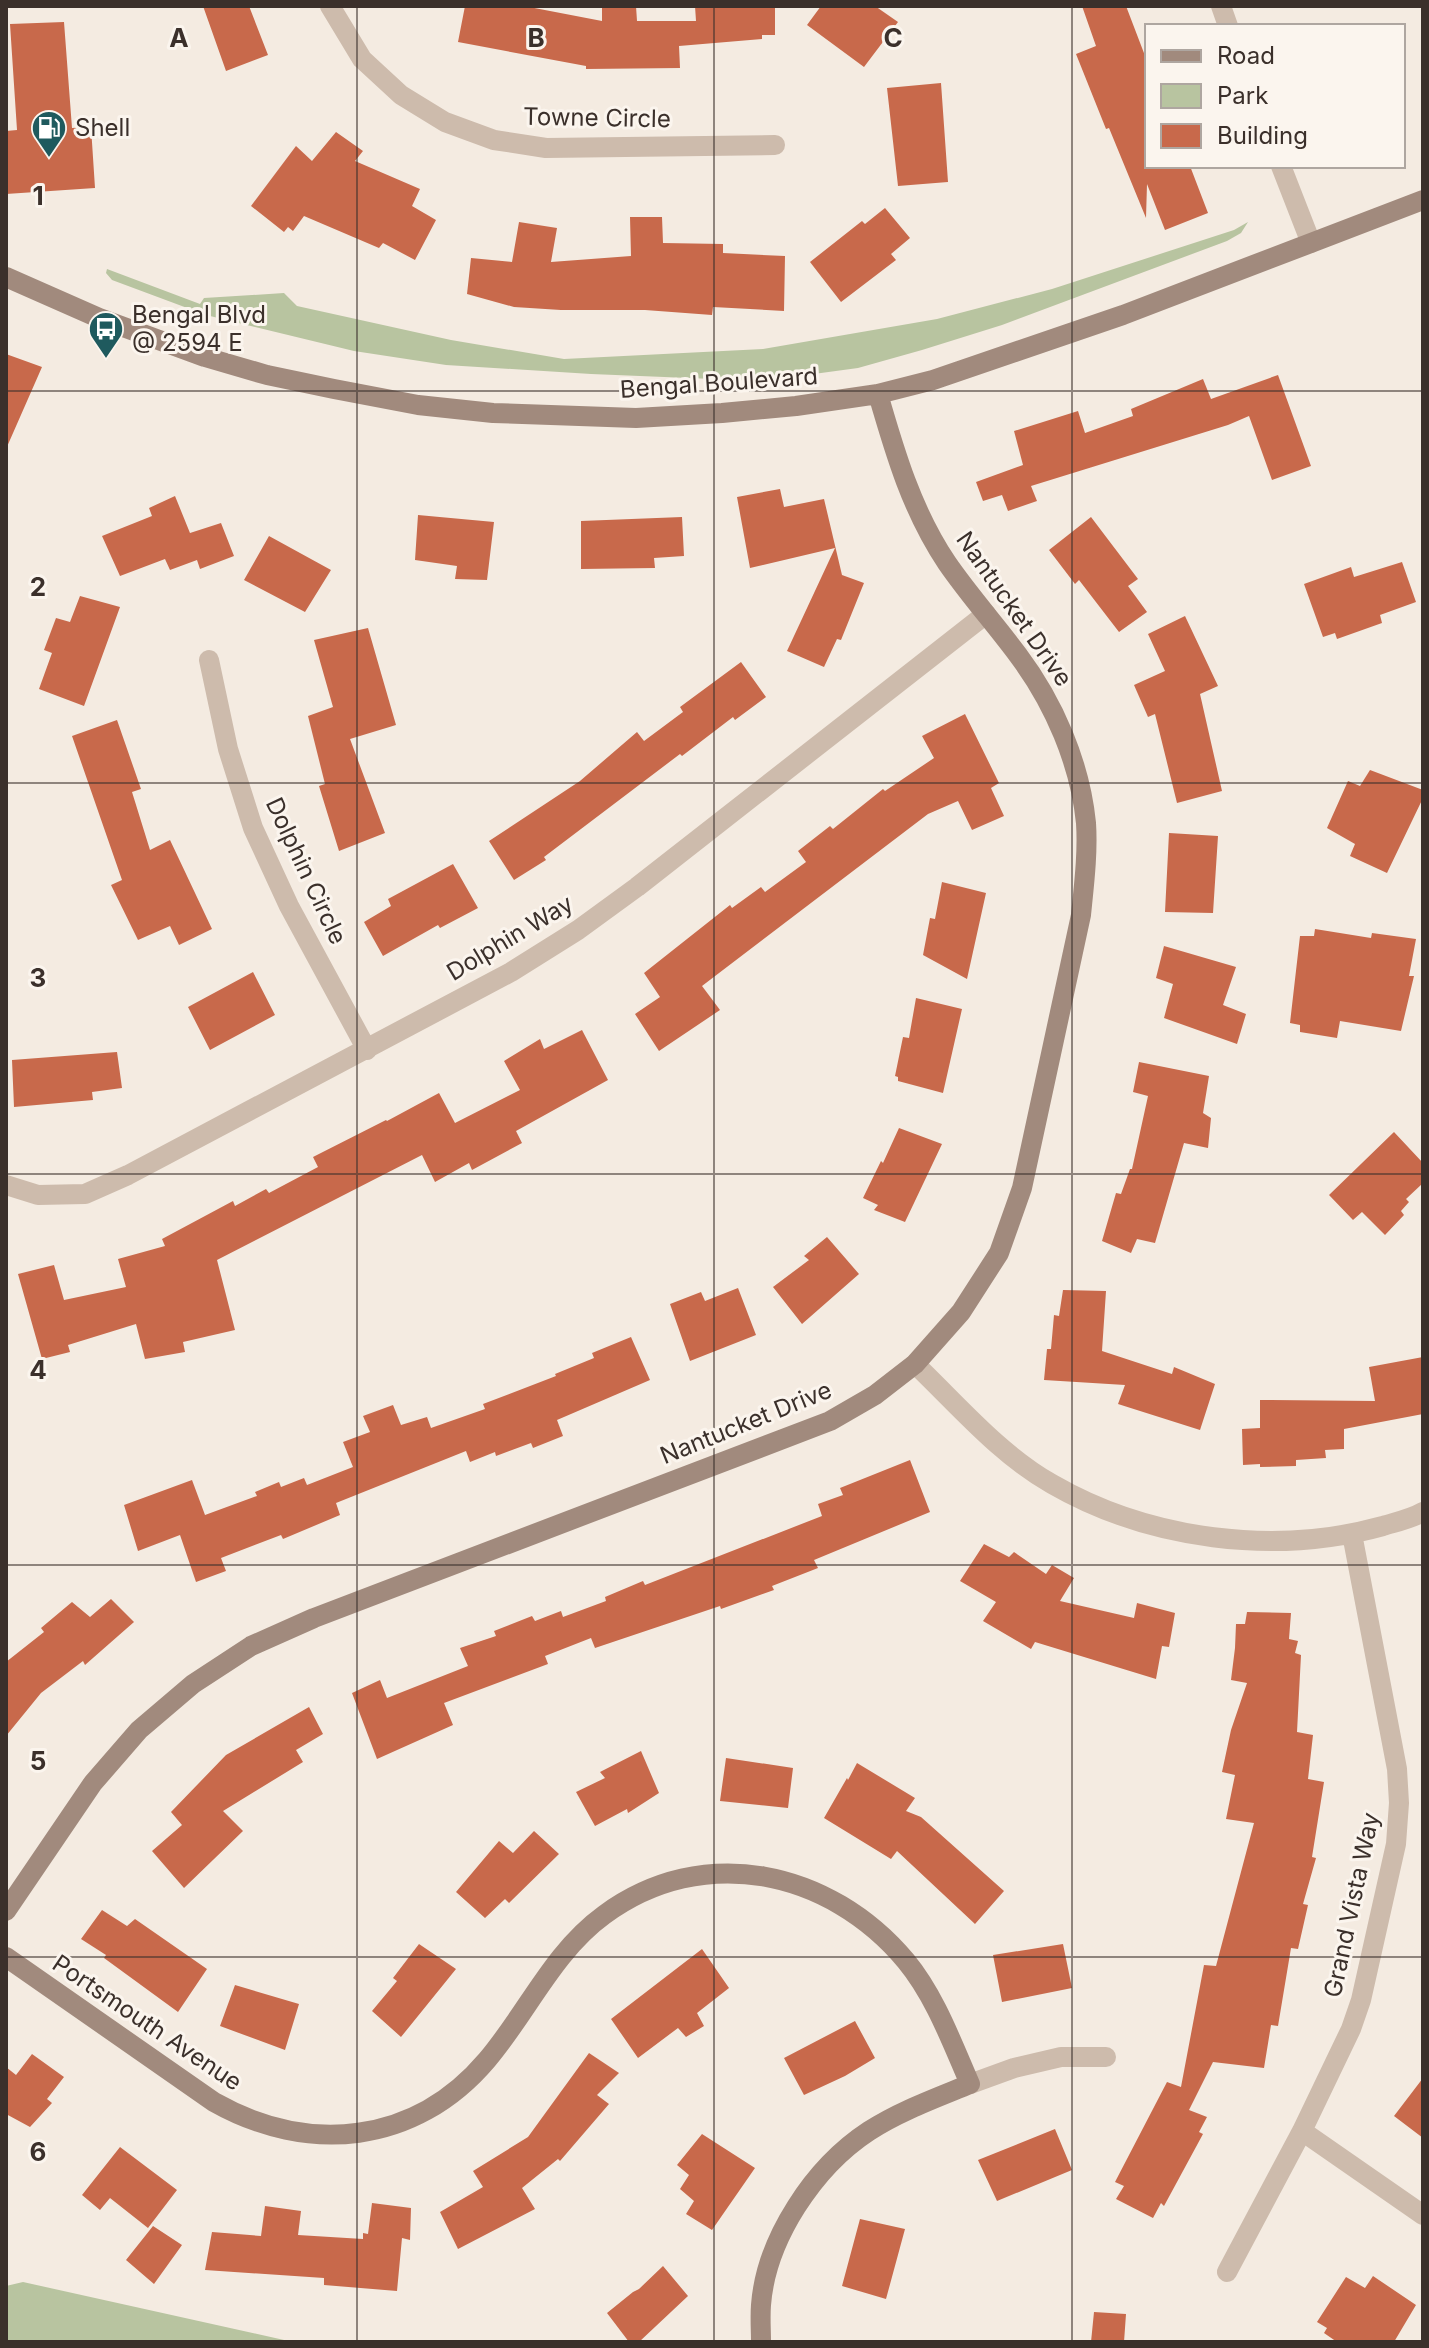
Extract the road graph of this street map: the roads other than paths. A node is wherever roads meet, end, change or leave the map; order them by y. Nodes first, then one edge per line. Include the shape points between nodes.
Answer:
1 (330, 6) edge
2 (775, 145) dead end
3 (1282, 168) edge
4 (1423, 200) edge
5 (1311, 243) junction
6 (6, 277) edge
7 (878, 394) junction
8 (986, 614) junction
9 (209, 660) dead end
10 (367, 1050) junction
11 (6, 1185) edge
12 (915, 1364) junction
13 (1423, 1512) edge
14 (1352, 1534) junction
15 (6, 1911) edge
16 (6, 1957) edge
17 (1106, 2057) dead end
18 (970, 2084) junction
19 (1302, 2131) junction
20 (1423, 2215) edge
21 (1227, 2272) dead end
22 (761, 2342) edge

1 - 2 street, Towne Circle via 362,59 401,95 445,122 494,140 546,148
3 - 5 street
4 - 5 street, Bengal Boulevard
5 - 7 street, Bengal Boulevard via 1123,315
6 - 7 street, Bengal Boulevard via 205,357 418,405 636,418
7 - 8 street, Nantucket Drive via 904,479 925,526
8 - 10 street, Dolphin Way via 578,930
8 - 12 street, Nantucket Drive via 1051,707 1074,764 1086,823 1086,869 1081,915 1022,1188 999,1253 961,1312
9 - 10 street, Dolphin Circle via 228,749 253,828
10 - 11 street, Dolphin Way via 85,1194 38,1195
12 - 14 street via 1018,1460 1051,1484 1119,1515 1195,1535 1242,1539
12 - 15 street, Nantucket Drive via 830,1421 251,1646 193,1684 139,1730 93,1783
13 - 14 street
14 - 19 street, Grand Vista Way via 1397,1769 1396,1844 1361,2000
16 - 18 street, Portsmouth Avenue via 241,2117 306,2135 346,2135 386,2127 457,2089 487,2061 563,1954 603,1916 651,1887 703,1874 754,1874 806,1888 883,1936 928,1995
17 - 18 street via 1061,2057
18 - 22 street via 869,2131 827,2165 795,2208 772,2255 761,2303
19 - 20 street
19 - 21 street, Grand Vista Way

